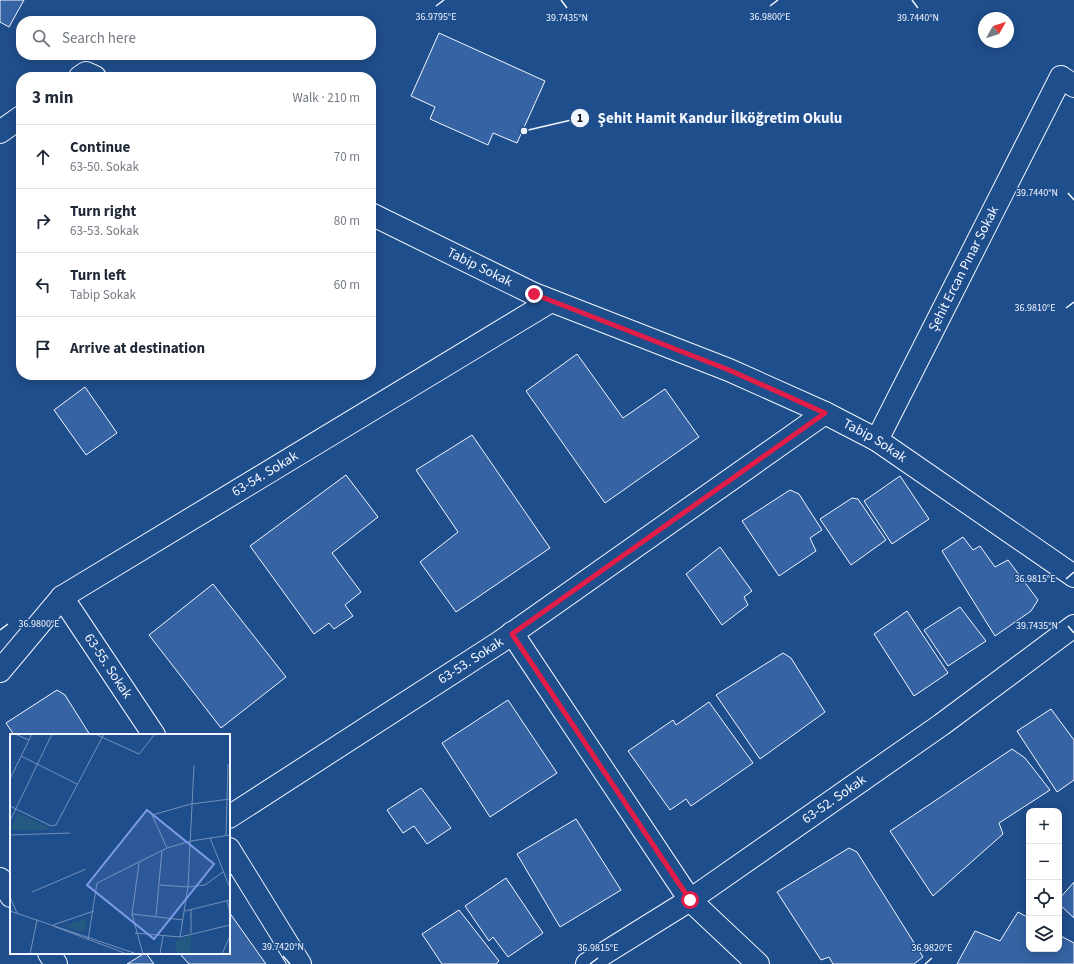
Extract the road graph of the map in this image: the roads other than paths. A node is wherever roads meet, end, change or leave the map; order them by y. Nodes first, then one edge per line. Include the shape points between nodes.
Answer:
1 (1068, 82) edge
2 (16, 121) edge
3 (0, 132) edge
4 (376, 216) edge
5 (551, 301) junction
6 (825, 413) junction
7 (877, 440) junction
8 (1074, 576) edge
9 (62, 597) junction
10 (1074, 626) edge
11 (512, 634) junction
12 (0, 671) edge
13 (153, 734) edge
14 (230, 817) edge
15 (230, 851) edge
16 (0, 879) edge
17 (10, 894) edge
18 (690, 900) junction
19 (50, 954) edge
20 (56, 964) edge
21 (300, 964) edge
22 (587, 964) edge
23 (758, 964) edge

1 - 7 street, Şehit Ercan Pınar Sokak
2 - 3 street
4 - 5 street, Tabip Sokak
5 - 6 street, Tabip Sokak via 729,370
5 - 9 street, 63-54. Sokak
6 - 7 street, Tabip Sokak
6 - 11 street, 63-53. Sokak
7 - 8 street, Tabip Sokak
9 - 12 street, 63-54. Sokak
9 - 13 street, 63-55. Sokak
10 - 18 street, 63-52. Sokak via 941,725
11 - 14 street, 63-53. Sokak
11 - 18 street
15 - 21 street
16 - 17 street
18 - 22 street, 63-52. Sokak
18 - 23 street
19 - 20 street

